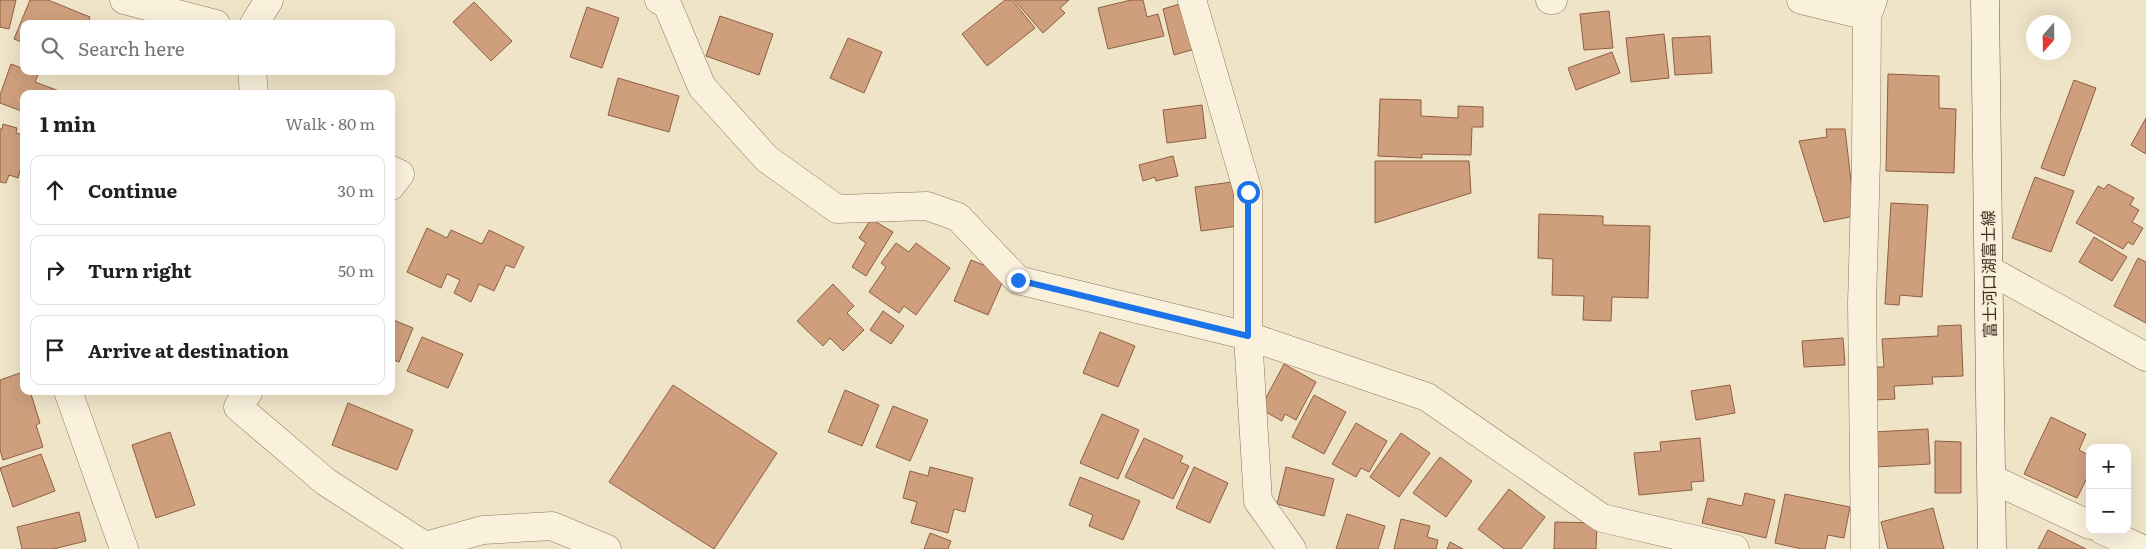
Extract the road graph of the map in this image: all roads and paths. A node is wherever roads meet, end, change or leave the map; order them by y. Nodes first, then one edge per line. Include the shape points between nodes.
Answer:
1 (124, 0) edge
2 (269, 0) edge
3 (659, 0) edge
4 (1192, 0) edge
5 (1801, 0) edge
6 (1985, 0) edge
7 (1870, 8) edge
8 (201, 20) edge
9 (256, 20) edge
10 (252, 75) edge
11 (254, 90) edge
12 (395, 172) edge
13 (395, 181) edge
14 (1989, 270) junction
15 (1248, 336) junction
16 (2146, 357) edge
17 (69, 395) edge
18 (246, 395) edge
19 (1992, 479) junction
20 (2086, 523) edge
21 (2110, 534) edge
22 (124, 549) edge
23 (607, 549) edge
24 (1292, 549) edge
25 (1735, 549) edge
26 (1865, 549) edge
27 (1992, 549) edge
28 (2142, 549) edge

1 - 8 street
2 - 9 street
3 - 15 street via 667,4 702,87 767,159 837,210 927,206 958,217 1018,280
4 - 15 street via 1248,192
5 - 7 street
6 - 14 street, 富士河口湖富士線
7 - 26 street via 1862,303
10 - 11 street
12 - 13 street via 400,174
14 - 16 street
14 - 19 street, 富士河口湖富士線
15 - 24 street via 1258,501
15 - 25 street via 1427,397 1602,518
17 - 22 street
18 - 23 street via 238,407 326,482 425,546 483,530 552,526
19 - 20 street
19 - 27 street, 富士河口湖富士線
21 - 28 street

